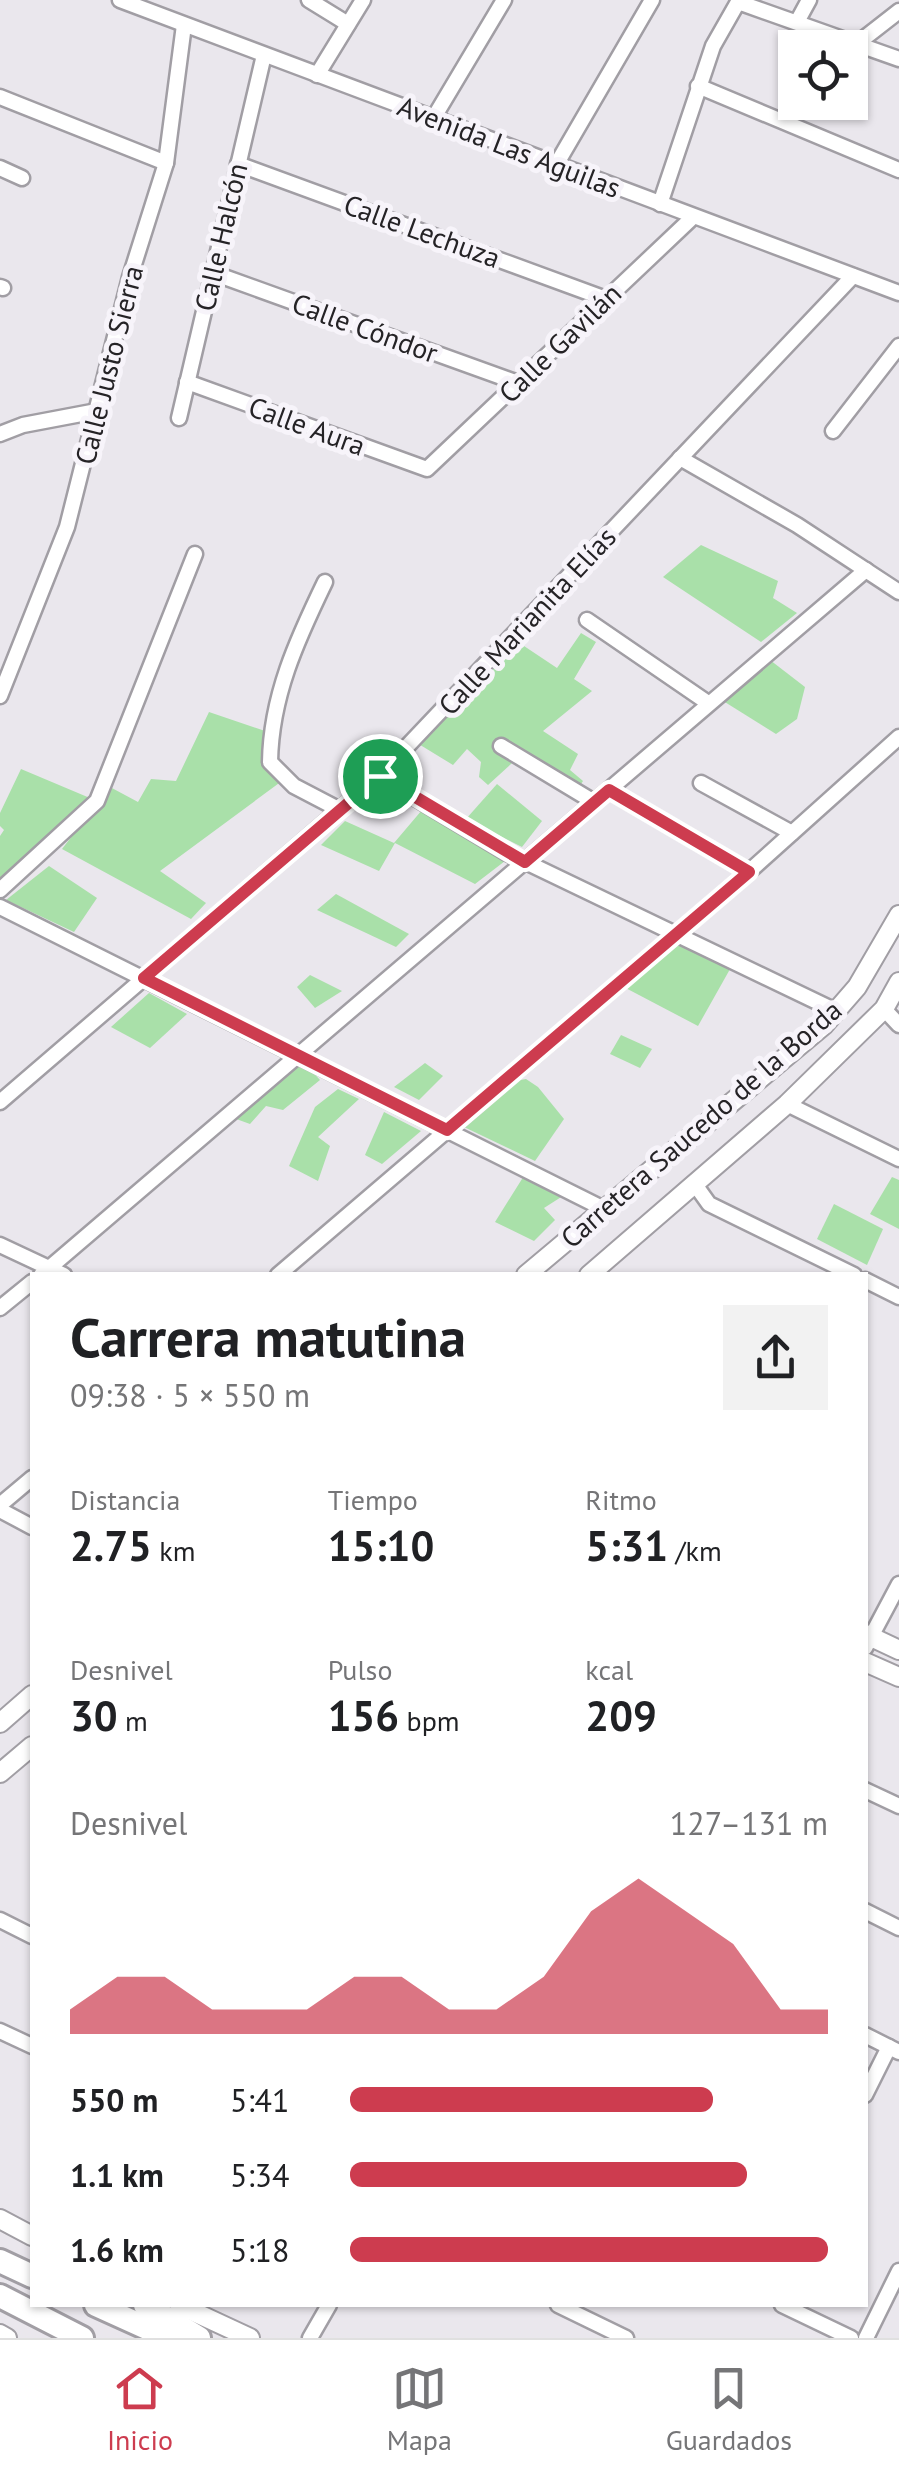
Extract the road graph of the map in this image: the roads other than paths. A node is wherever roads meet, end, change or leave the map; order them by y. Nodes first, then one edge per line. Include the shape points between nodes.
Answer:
1 (120, 0) edge
2 (309, 0) edge
3 (363, 0) edge
4 (504, 0) edge
5 (652, 0) edge
6 (809, 0) edge
7 (738, 2) edge
8 (899, 12) edge
9 (797, 22) junction
10 (348, 24) junction
11 (184, 25) junction
12 (820, 30) edge
13 (868, 35) edge
14 (868, 47) edge
15 (264, 55) junction
16 (899, 58) edge
17 (317, 75) junction
18 (698, 86) junction
19 (0, 98) edge
20 (433, 118) junction
21 (166, 163) junction
22 (238, 164) junction
23 (556, 165) junction
24 (0, 168) edge
25 (899, 170) edge
26 (22, 178) dead end
27 (660, 204) junction
28 (693, 217) junction
29 (213, 272) junction
30 (853, 276) junction
31 (899, 293) edge
32 (606, 299) junction
33 (899, 346) edge
34 (187, 382) junction
35 (518, 383) junction
36 (97, 411) junction
37 (179, 418) dead end
38 (833, 431) dead end
39 (0, 434) edge
40 (680, 458) junction
41 (428, 470) joint
42 (195, 554) dead end
43 (866, 570) junction
44 (325, 582) dead end
45 (899, 592) edge
46 (587, 620) dead end
47 (0, 696) edge
48 (708, 703) junction
49 (899, 737) edge
50 (501, 746) dead end
51 (380, 776) junction
52 (701, 783) dead end
53 (609, 790) junction
54 (594, 802) junction
55 (340, 810) junction
56 (792, 833) junction
57 (525, 862) junction
58 (749, 872) junction
59 (0, 890) edge
60 (0, 907) edge
61 (899, 915) edge
62 (676, 934) junction
63 (144, 978) junction
64 (899, 982) edge
65 (884, 1009) junction
66 (836, 1011) junction
67 (899, 1024) edge
68 (298, 1056) junction
69 (0, 1102) edge
70 (788, 1104) junction
71 (447, 1130) junction
72 (899, 1159) edge
73 (694, 1183) junction
74 (604, 1210) junction
75 (0, 1244) edge
76 (49, 1272) edge
77 (52, 1272) edge
78 (281, 1272) edge
79 (530, 1272) edge
80 (592, 1272) edge
81 (848, 1272) edge
82 (868, 1282) edge
83 (30, 1284) edge
84 (899, 1297) edge
85 (0, 1308) edge
86 (30, 1480) edge
87 (0, 1508) edge
88 (30, 1527) edge
89 (899, 1584) edge
90 (868, 1637) edge
91 (868, 1639) edge
92 (899, 1650) edge
93 (868, 1663) edge
94 (899, 1677) edge
95 (30, 1697) edge
96 (0, 1722) edge
97 (30, 1748) edge
98 (0, 1773) edge
99 (868, 1791) edge
100 (899, 1806) edge
101 (868, 1912) edge
102 (0, 1920) edge
103 (899, 1928) edge
104 (30, 1935) edge
105 (0, 2031) edge
106 (868, 2037) edge
107 (30, 2045) edge
108 (894, 2050) edge
109 (868, 2090) edge
110 (0, 2220) edge
111 (30, 2235) edge
112 (899, 2271) edge
113 (0, 2296) edge
114 (100, 2307) edge
115 (147, 2307) edge
116 (182, 2307) edge
117 (328, 2307) edge
118 (562, 2307) edge
119 (786, 2307) edge
120 (0, 2334) edge
121 (7, 2338) edge
122 (82, 2338) edge
123 (169, 2338) edge
124 (199, 2338) edge
125 (250, 2338) edge
126 (310, 2338) edge
127 (626, 2338) edge
128 (851, 2338) edge
129 (866, 2338) edge

1 - 11 street, Avenida Las Aguilas
2 - 10 street
3 - 10 street
4 - 20 street
5 - 23 street
6 - 9 street
7 - 9 street
7 - 18 street
8 - 13 street
9 - 12 street
10 - 17 street
11 - 15 street, Avenida Las Aguilas
11 - 21 street, Calle Justo Sierra
14 - 16 street
15 - 17 street, Avenida Las Aguilas
15 - 22 street, Calle Halcón
17 - 20 street, Avenida Las Aguilas
18 - 25 street
18 - 27 street
19 - 21 street
20 - 23 street, Avenida Las Aguilas
21 - 36 street, Calle Justo Sierra
22 - 29 street, Calle Halcón
22 - 32 street, Calle Lechuza
23 - 27 street, Avenida Las Aguilas
24 - 26 street
27 - 28 street, Avenida Las Aguilas
28 - 30 street, Avenida Las Aguilas
28 - 32 street, Calle Gavilán
29 - 34 street, Calle Halcón
29 - 35 street, Calle Cóndor
30 - 31 street, Avenida Las Aguilas
30 - 40 street, Calle Marianita Elías
32 - 35 street, Calle Gavilán
33 - 38 street
34 - 37 street, Calle Halcón
34 - 41 street, Calle Aura
35 - 41 street, Calle Gavilán
36 - 39 street
36 - 47 street, Calle Justo Sierra via 66,526
40 - 43 street
40 - 51 street, Calle Marianita Elías
42 - 59 street via 97,802
43 - 45 street
43 - 48 street
44 - 55 street via 293,648 270,762 294,786
46 - 48 street
48 - 53 street
49 - 56 street
50 - 54 street
51 - 55 street, Calle Marianita Elías
51 - 57 street
52 - 56 street
53 - 54 street
53 - 58 street
54 - 57 street
55 - 63 street, Calle Marianita Elías
56 - 58 street
57 - 62 street
57 - 68 street
58 - 62 street
60 - 63 street
61 - 66 street, Carretera Saucedo de la Borda via 858,988
62 - 66 street
62 - 71 street
63 - 68 street
63 - 69 street, Calle Marianita Elías
64 - 65 street
65 - 67 street
65 - 70 street
66 - 74 street, Carretera Saucedo de la Borda
68 - 71 street
68 - 77 street
70 - 72 street
70 - 73 street
71 - 74 street
71 - 78 street
73 - 80 street
73 - 81 street via 709,1204
74 - 79 street, Carretera Saucedo de la Borda
75 - 76 street
82 - 84 street
83 - 85 street
86 - 87 street
87 - 88 street
89 - 90 street
91 - 92 street
93 - 94 street
95 - 96 street
97 - 98 street
99 - 100 street
101 - 103 street
102 - 104 street
105 - 107 street
106 - 108 street
108 - 109 street
110 - 111 street
112 - 129 street
113 - 122 main road
114 - 123 main road
115 - 124 main road
116 - 125 street
117 - 126 street
118 - 127 street
119 - 128 street
120 - 121 street

